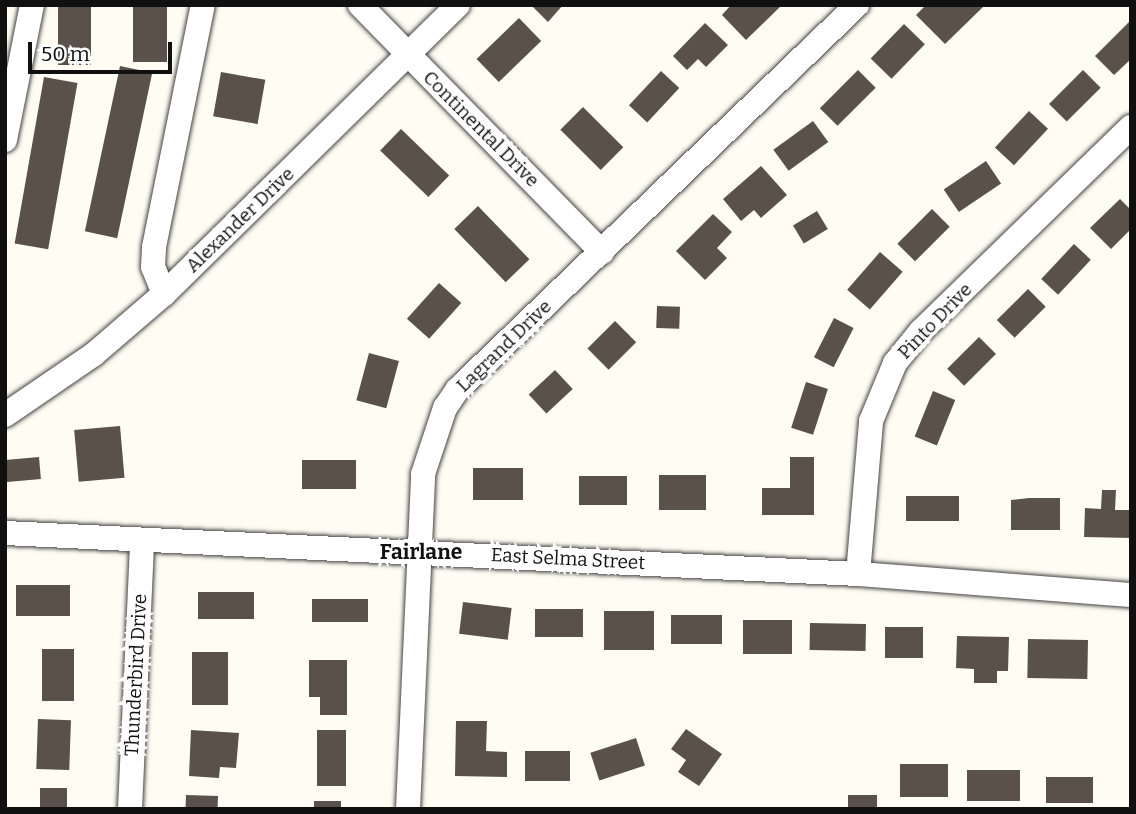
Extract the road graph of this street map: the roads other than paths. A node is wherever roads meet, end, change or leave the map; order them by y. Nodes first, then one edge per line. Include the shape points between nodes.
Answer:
1 (32, 5) edge
2 (203, 5) edge
3 (360, 5) edge
4 (458, 5) edge
5 (857, 5) edge
6 (408, 54) junction
7 (1131, 127) edge
8 (5, 140) edge
9 (602, 252) junction
10 (164, 294) junction
11 (5, 415) edge
12 (5, 533) edge
13 (142, 540) junction
14 (419, 552) junction
15 (858, 574) junction
16 (1131, 595) edge
17 (130, 809) edge
18 (408, 809) edge

1 - 8 street
2 - 10 street via 154,247 153,267
3 - 6 street, Continental Drive
4 - 6 street, Alexander Drive
5 - 9 street, Lagrand Drive
6 - 9 street, Continental Drive
6 - 10 street, Alexander Drive
7 - 15 street, Pinto Drive via 921,331 895,363 871,421
9 - 14 street, Lagrand Drive via 458,389 445,408 423,474
10 - 11 street, Alexander Drive via 93,355
12 - 13 street, East Selma Street
13 - 14 street, East Selma Street
13 - 17 street, Thunderbird Drive
14 - 15 street, East Selma Street
14 - 18 street, Lagrand Drive
15 - 16 street, East Selma Street

